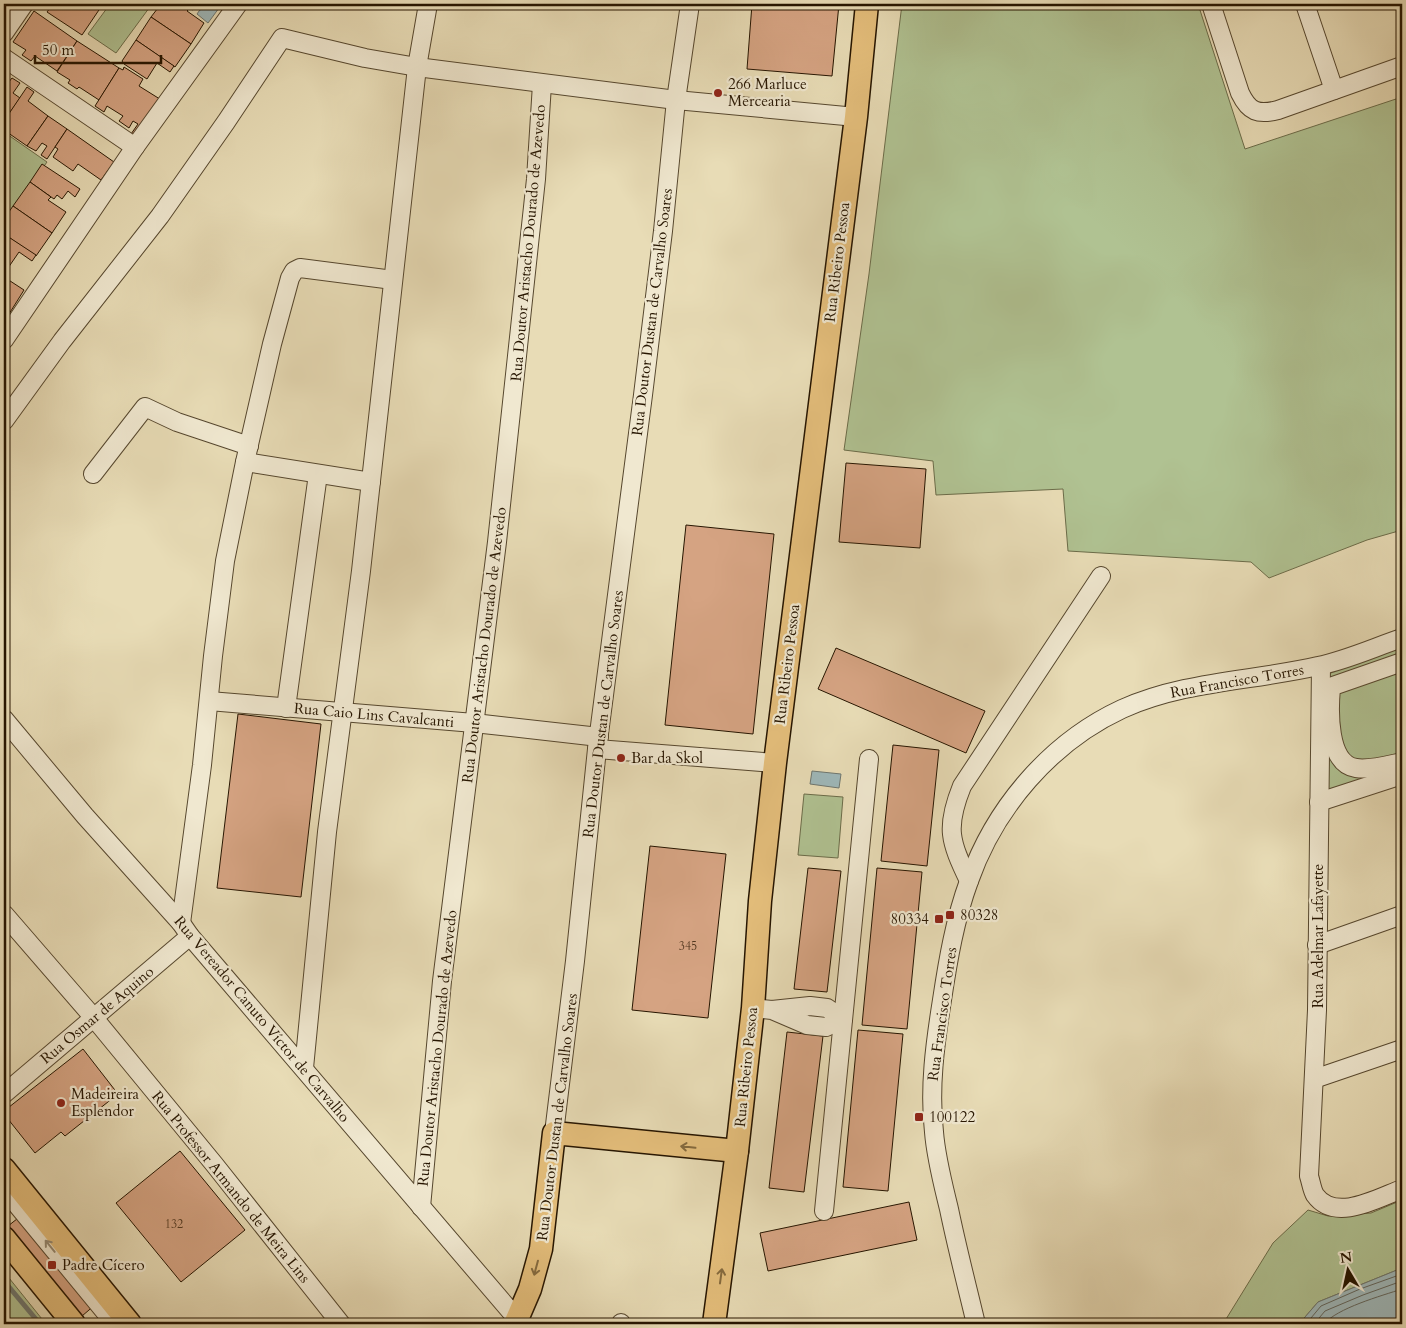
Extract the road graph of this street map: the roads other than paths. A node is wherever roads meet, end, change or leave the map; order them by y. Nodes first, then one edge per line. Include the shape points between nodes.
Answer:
1 (24, 4) edge
2 (238, 4) edge
3 (428, 4) edge
4 (690, 4) edge
5 (868, 4) edge
6 (1211, 4) edge
7 (1305, 4) edge
8 (4, 33) edge
9 (4, 58) edge
10 (1402, 66) edge
11 (417, 67) junction
12 (542, 84) junction
13 (1334, 90) junction
14 (676, 100) junction
15 (856, 117) junction
16 (135, 147) junction
17 (394, 280) junction
18 (4, 338) edge
19 (4, 421) edge
20 (247, 454) junction
21 (93, 474) dead end
22 (318, 474) junction
23 (371, 482) junction
24 (1101, 576) dead end
25 (1402, 638) edge
26 (1402, 662) edge
27 (1321, 666) junction
28 (1331, 688) junction
29 (209, 701) junction
30 (286, 708) junction
31 (342, 712) junction
32 (4, 719) edge
33 (474, 723) junction
34 (598, 743) junction
35 (869, 759) dead end
36 (1402, 762) edge
37 (775, 763) junction
38 (1402, 775) edge
39 (1319, 802) junction
40 (969, 880) junction
41 (4, 914) edge
42 (1402, 916) edge
43 (186, 930) junction
44 (1317, 945) junction
45 (762, 1009) junction
46 (94, 1018) junction
47 (842, 1019) junction
48 (1402, 1048) edge
49 (304, 1068) junction
50 (1314, 1079) junction
51 (4, 1094) edge
52 (554, 1133) junction
53 (737, 1152) junction
54 (4, 1169) edge
55 (1402, 1188) edge
56 (4, 1189) edge
57 (421, 1207) junction
58 (824, 1211) dead end
59 (4, 1225) edge
60 (7, 1248) edge
61 (516, 1322) edge
62 (74, 1324) edge
63 (84, 1324) edge
64 (115, 1324) edge
65 (130, 1324) edge
66 (341, 1324) edge
67 (714, 1324) edge
68 (976, 1324) edge

1 - 8 street
2 - 16 street
3 - 11 street
4 - 14 street, Rua Doutor Dustan de Carvalho Soares
5 - 15 main road, Rua Ribeiro Pessoa
6 - 13 street via 1240,93 1245,104 1254,111 1264,113
7 - 13 street
9 - 16 street
10 - 13 street
11 - 12 street
11 - 17 street
11 - 19 street via 282,38 160,216
12 - 14 street
12 - 33 street, Rua Doutor Aristacho Dourado de Azevedo via 536,179
14 - 15 street
14 - 34 street, Rua Doutor Dustan de Carvalho Soares via 644,395
15 - 37 main road, Rua Ribeiro Pessoa
16 - 18 street
17 - 20 street via 300,268 294,271 272,344
17 - 23 street
20 - 21 street via 144,407
20 - 22 street
20 - 29 street via 226,561
22 - 23 street
22 - 30 street
23 - 31 street
24 - 40 street via 962,786 951,828 953,846
25 - 27 street, Rua Francisco Torres
26 - 28 street
27 - 28 street
27 - 39 street, Rua Adelmar Lafayette
27 - 40 street, Rua Francisco Torres via 1168,693 1122,709 1088,728 1053,755 1019,790 989,836
28 - 36 street via 1332,736 1344,762 1363,768
29 - 30 street, Rua Caio Lins Cavalcanti
29 - 43 street
30 - 31 street, Rua Caio Lins Cavalcanti
31 - 33 street, Rua Caio Lins Cavalcanti
31 - 49 street
32 - 43 street, Rua Vereador Canuto Víctor de Carvalho via 84,816
33 - 34 street, Rua Caio Lins Cavalcanti
33 - 57 street, Rua Doutor Aristacho Dourado de Azevedo via 442,981
34 - 37 street, Rua Caio Lins Cavalcanti
34 - 52 street, Rua Doutor Dustan de Carvalho Soares
35 - 47 street
37 - 45 main road, Rua Ribeiro Pessoa via 760,901
38 - 39 street
39 - 44 street, Rua Adelmar Lafayette
40 - 68 street, Rua Francisco Torres via 944,981 931,1095 940,1172
41 - 46 street, Rua Professor Armando de Meira Lins
42 - 44 street
43 - 46 street, Rua Osmar de Aquino
43 - 49 street, Rua Vereador Canuto Víctor de Carvalho
44 - 50 street, Rua Adelmar Lafayette
45 - 47 street via 828,1008
45 - 53 main road, Rua Ribeiro Pessoa
46 - 51 street, Rua Osmar de Aquino
46 - 66 street, Rua Professor Armando de Meira Lins
47 - 58 street
48 - 50 street
49 - 57 street, Rua Vereador Canuto Víctor de Carvalho
50 - 55 street, Rua Adelmar Lafayette via 1309,1176 1314,1193 1332,1207 1347,1208
53 -> 52 main road
52 -> 61 main road, Rua Doutor Dustan de Carvalho Soares via 541,1249 530,1289
67 -> 53 main road, Rua Ribeiro Pessoa
54 - 65 main road
64 -> 56 street
57 - 61 street, Rua Vereador Canuto Víctor de Carvalho
59 - 63 street
60 - 62 main road

